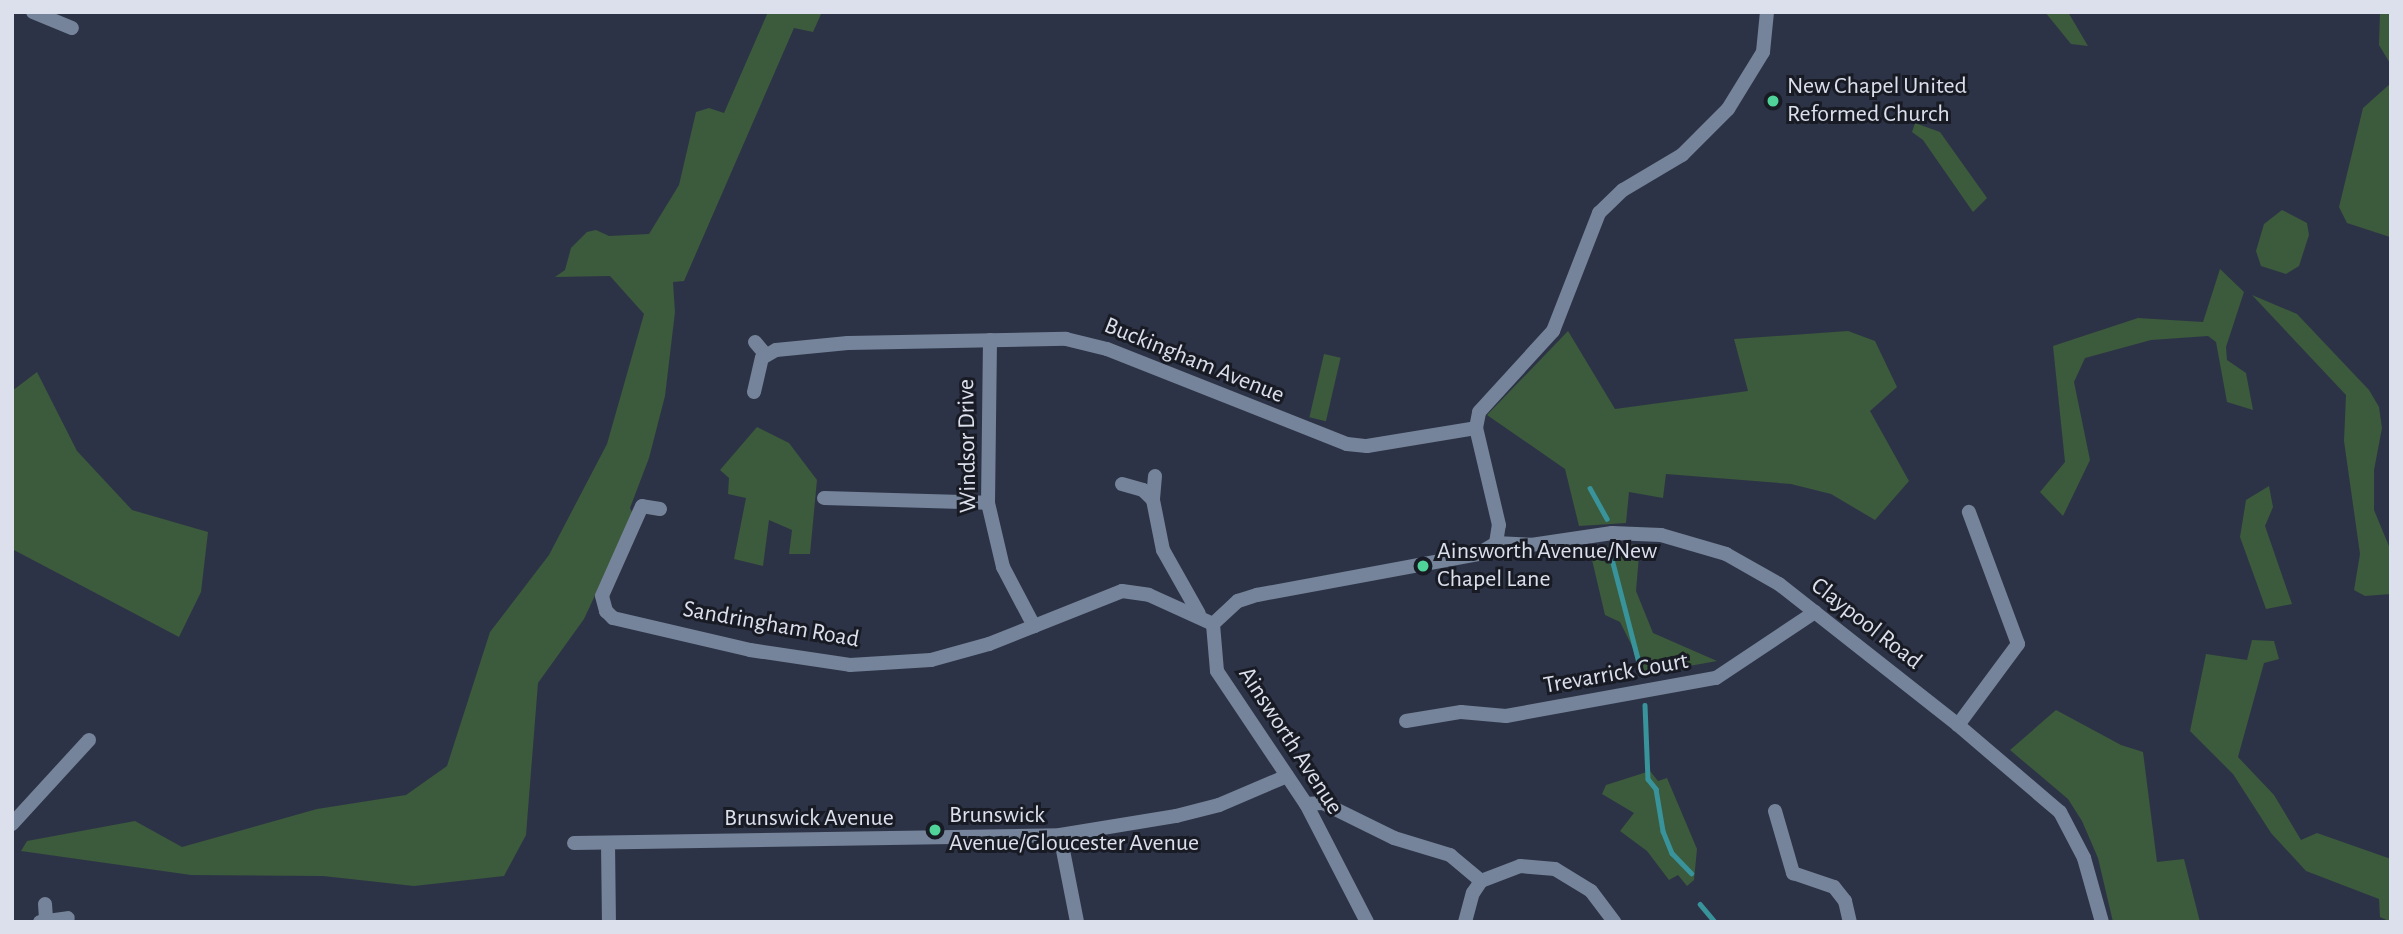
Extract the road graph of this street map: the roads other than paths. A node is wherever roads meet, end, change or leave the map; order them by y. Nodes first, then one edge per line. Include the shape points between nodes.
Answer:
1 (33, 12) edge
2 (1767, 12) edge
3 (72, 28) dead end
4 (990, 340) junction
5 (755, 342) dead end
6 (766, 355) junction
7 (754, 392) dead end
8 (1476, 428) junction
9 (1154, 476) dead end
10 (1122, 484) dead end
11 (824, 498) dead end
12 (1153, 500) junction
13 (988, 503) junction
14 (660, 509) dead end
15 (1969, 512) dead end
16 (1496, 543) junction
17 (1815, 612) junction
18 (1199, 614) junction
19 (1213, 624) junction
20 (1034, 626) junction
21 (1406, 721) dead end
22 (1958, 724) junction
23 (89, 740) dead end
24 (1287, 776) junction
25 (1306, 804) junction
26 (1775, 811) dead end
27 (12, 824) edge
28 (1060, 835) junction
29 (574, 843) dead end
30 (608, 843) junction
31 (1481, 881) junction
32 (44, 915) edge
33 (68, 918) dead end
34 (609, 922) edge
35 (1077, 922) edge
36 (1367, 922) edge
37 (1465, 922) edge
38 (1614, 922) edge
39 (1850, 922) edge
40 (2102, 922) edge

1 - 3 street
2 - 8 street via 1763,52 1728,109 1682,155 1623,190 1599,213 1560,319 1484,405
4 - 6 street, Buckingham Avenue via 848,343
4 - 8 street, Buckingham Avenue via 1088,342 1347,444 1367,446
4 - 13 street, Windsor Drive
5 - 6 street
6 - 7 street via 758,366
8 - 16 street via 1499,525
9 - 12 street
10 - 12 street via 1143,490
11 - 13 street
12 - 18 street via 1163,550
13 - 20 street, Windsor Drive via 1003,567
14 - 20 street, Sandringham Road via 642,506 604,589 602,603 614,618 750,650 850,664 931,660
15 - 22 street via 2018,645
16 - 17 street, Claypool Road via 1531,545 1636,532 1679,539 1747,565
16 - 19 street via 1478,554 1257,595 1238,601
17 - 21 street, Trevarrick Court via 1716,678 1506,716 1461,712
17 - 22 street, Claypool Road
18 - 19 street, Sandringham Road
18 - 20 street, Sandringham Road via 1149,595 1122,592
19 - 24 street, Ainsworth Avenue via 1217,671
22 - 40 street, Claypool Road via 2060,812 2084,858
23 - 27 street
24 - 25 street, Ainsworth Avenue
24 - 28 street, Brunswick Avenue via 1219,805
25 - 31 street via 1323,803 1394,838 1451,855
25 - 36 street, Ainsworth Avenue
26 - 39 street via 1793,873 1834,887
28 - 30 street, Brunswick Avenue
28 - 35 street
29 - 30 street, Brunswick Avenue
30 - 34 street
31 - 37 street
31 - 38 street via 1504,869 1555,869 1591,891
32 - 33 street

